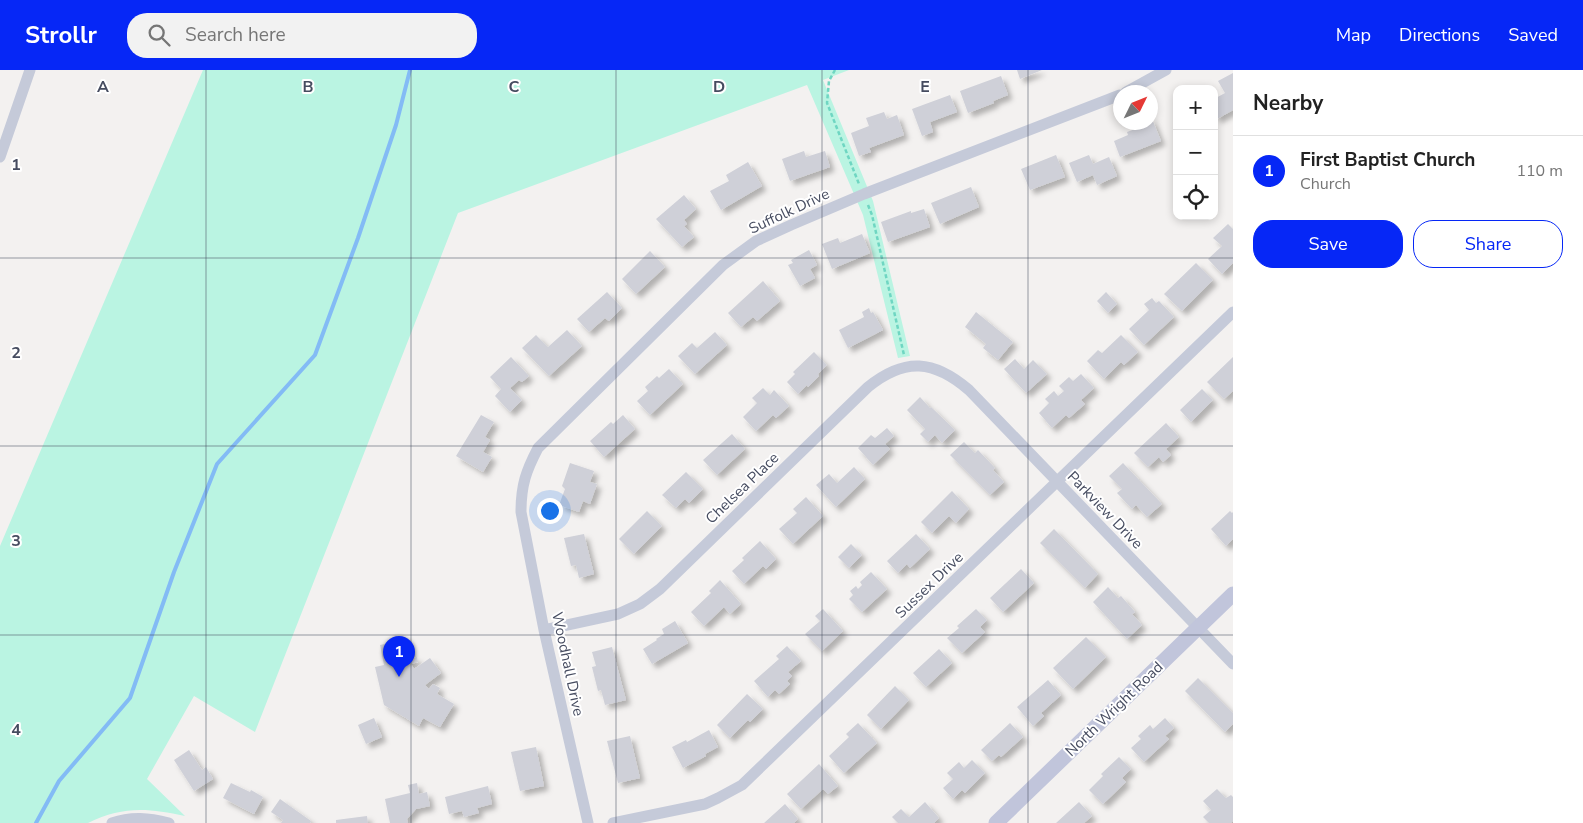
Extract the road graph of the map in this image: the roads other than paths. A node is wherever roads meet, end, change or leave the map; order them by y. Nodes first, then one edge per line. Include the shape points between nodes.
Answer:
1 (30, 70) edge
2 (1166, 70) edge
3 (1139, 85) edge
4 (1113, 98) edge
5 (2, 144) edge
6 (0, 157) edge
7 (1233, 312) edge
8 (954, 377) joint
9 (1058, 482) junction
10 (521, 512) joint
11 (1233, 594) edge
12 (1198, 628) junction
13 (544, 630) junction
14 (1233, 664) edge
15 (112, 823) edge
16 (169, 823) edge
17 (588, 823) edge
18 (613, 823) edge
19 (996, 823) edge

1 - 5 street
2 - 3 street
4 - 10 street, Suffolk Drive via 864,194 756,241 723,265 538,448 526,473
5 - 6 street
7 - 9 street, Sussex Drive
8 - 9 street, Parkview Drive
8 - 13 street, Chelsea Place via 923,366 907,366 880,376 660,589 640,604 618,614
9 - 12 street, Parkview Drive
9 - 18 street, Sussex Drive via 742,785 705,804
10 - 13 street, Woodhall Drive
11 - 12 main road, North Wright Road
12 - 14 street, Parkview Drive
12 - 19 main road, North Wright Road
13 - 17 street, Woodhall Drive
15 - 16 street via 135,818

